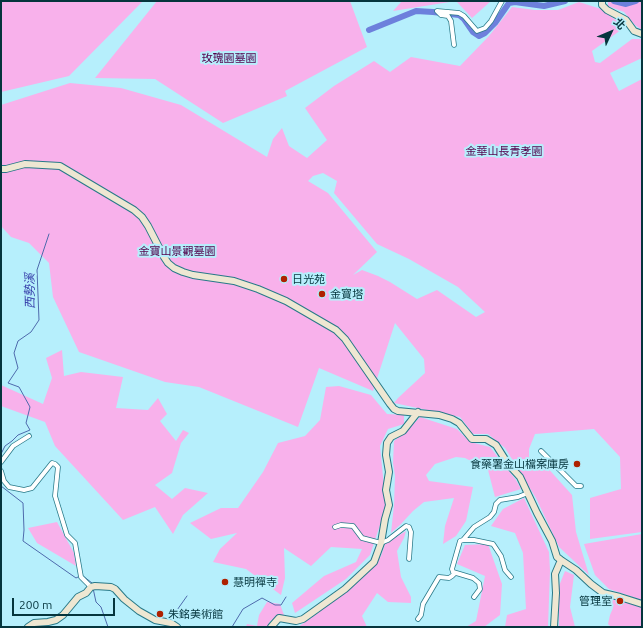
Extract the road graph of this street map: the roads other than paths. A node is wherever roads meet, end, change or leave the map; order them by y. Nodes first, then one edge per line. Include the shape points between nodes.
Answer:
1 (502, 1) edge
2 (602, 1) edge
3 (642, 34) edge
4 (454, 45) dead end
5 (1, 169) edge
6 (418, 412) junction
7 (29, 436) dead end
8 (541, 451) dead end
9 (1, 462) edge
10 (1, 471) edge
11 (581, 486) dead end
12 (528, 493) junction
13 (335, 527) dead end
14 (463, 540) junction
15 (381, 543) junction
16 (409, 559) dead end
17 (560, 560) junction
18 (455, 573) junction
19 (511, 577) dead end
20 (91, 587) junction
21 (474, 597) dead end
22 (642, 604) edge
23 (418, 619) dead end
24 (28, 627) edge
25 (177, 627) edge
26 (270, 627) edge
27 (554, 627) edge

1 - 4 street via 491,21 485,28 477,31 459,13 437,11 448,16
2 - 3 street via 607,10 626,20 634,31
5 - 6 street via 25,164 56,165 86,181 142,217 168,263 182,272 234,281 258,289 286,301 336,330 394,409
6 - 12 street via 452,418 472,439 491,441 520,477
6 - 15 street via 403,431 391,437 387,443 389,472 386,490 389,505
7 - 9 street via 13,446
8 - 11 street via 576,486
10 - 20 street via 8,487 24,490 32,488 52,463 58,467 55,496 68,535 75,543 82,577
12 - 14 street via 500,500 490,517 474,527
12 - 17 street
13 - 15 street via 353,526 362,538
14 - 18 street via 460,541 452,569
14 - 19 street via 493,544
15 - 16 street via 406,526 411,532
15 - 26 street via 374,562 345,589 303,619 296,621 280,618
17 - 22 street via 603,593
17 - 27 street via 555,574
18 - 21 street via 473,578 479,583 480,589
18 - 23 street via 449,578 439,577 423,604
20 - 24 street via 56,620 34,623
20 - 25 street via 111,587 139,611 155,620

